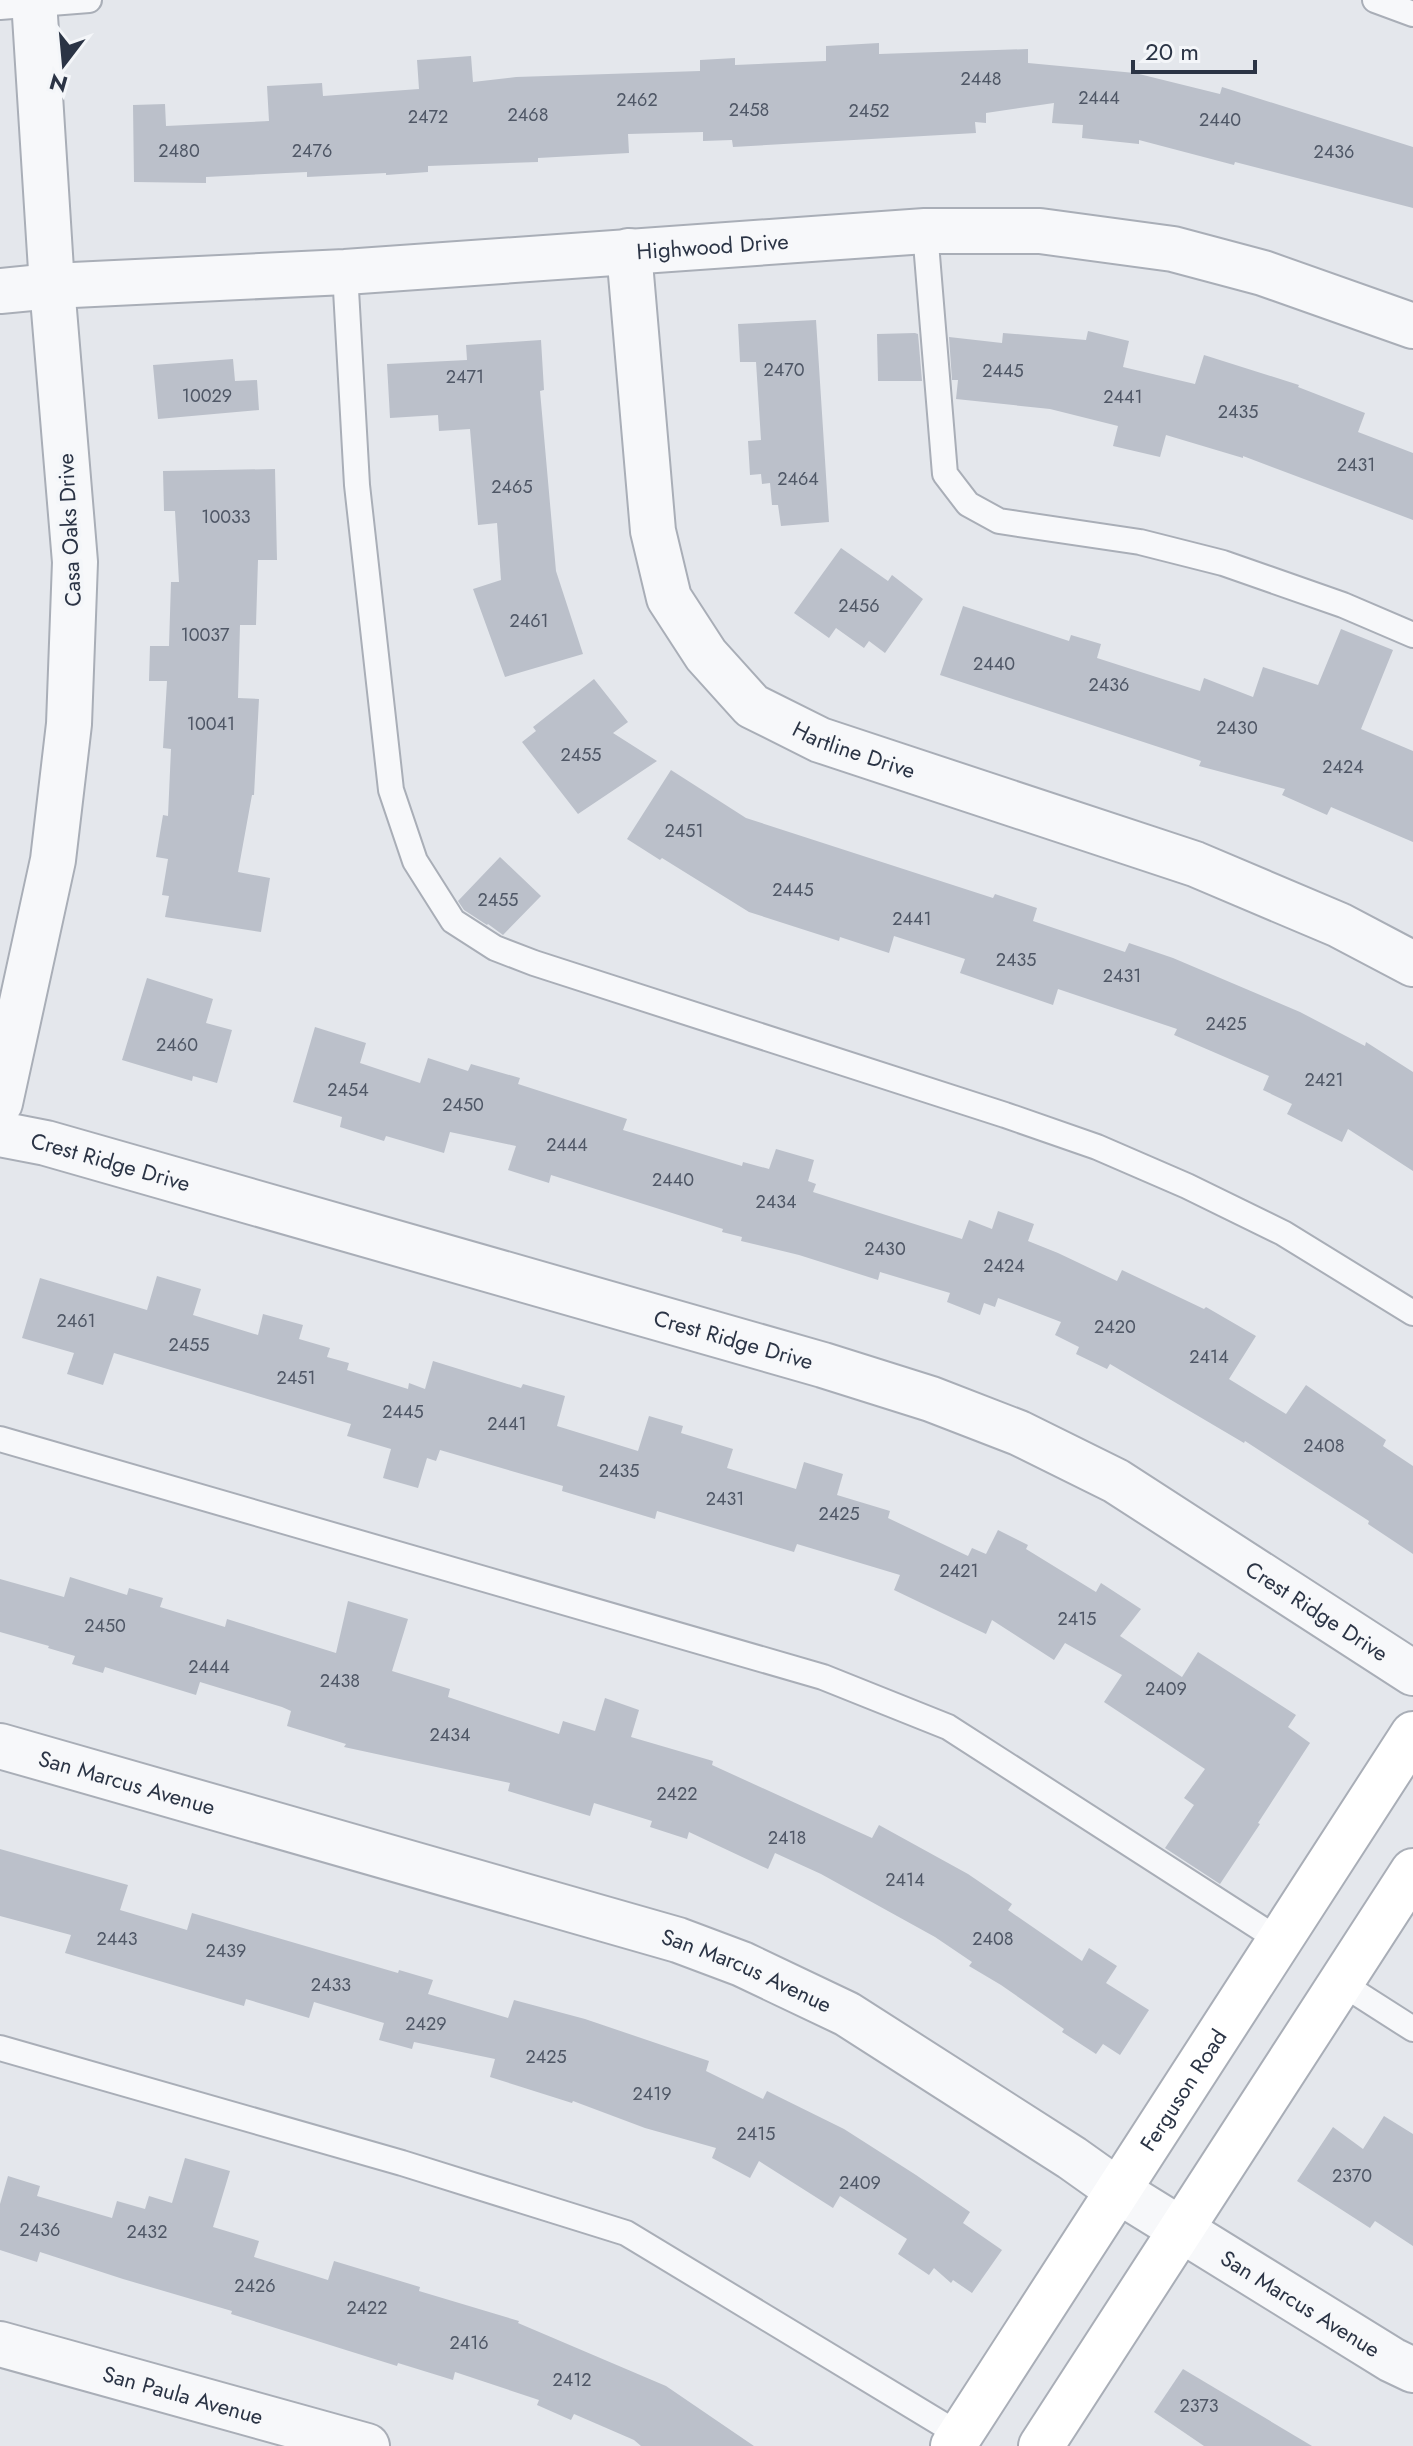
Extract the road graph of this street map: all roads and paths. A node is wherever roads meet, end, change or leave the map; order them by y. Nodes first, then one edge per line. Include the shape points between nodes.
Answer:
1 (89, 0) edge
2 (1375, 0) edge
3 (23, 4) edge
4 (1413, 14) edge
5 (925, 231) junction
6 (629, 251) junction
7 (345, 272) junction
8 (52, 286) junction
9 (0, 291) edge
10 (1413, 326) edge
11 (1413, 635) edge
12 (1413, 964) edge
13 (0, 1103) edge
14 (0, 1134) edge
15 (1413, 1313) edge
16 (0, 1439) edge
17 (1413, 1673) edge
18 (1413, 1734) edge
19 (0, 1746) edge
20 (1413, 1871) edge
21 (1279, 1940) junction
22 (1341, 1983) junction
23 (1413, 2029) edge
24 (0, 2048) edge
25 (1117, 2190) junction
26 (1180, 2229) junction
27 (0, 2344) edge
28 (1413, 2370) edge
29 (956, 2441) edge
30 (367, 2446) edge
31 (1041, 2446) edge

1 - 3 lane
2 - 4 lane
3 - 8 street, Casa Oaks Drive
5 - 6 street, Highwood Drive
5 - 10 street, Highwood Drive via 1040,231 1173,249 1263,273
5 - 11 lane via 945,474 968,504 999,521 1140,542 1223,563
6 - 7 street, Highwood Drive
6 - 12 street, Hartline Drive via 653,531 669,598 706,655 752,706 820,740 1195,864 1339,925
7 - 8 street, Highwood Drive
7 - 15 lane via 357,485 391,790 415,861 453,921 495,948 534,963 1097,1147 1283,1233
8 - 9 street, Highwood Drive
8 - 13 street, Casa Oaks Drive via 75,562 69,724 53,860
14 - 17 street, Crest Ridge Drive via 931,1399 1019,1433 1116,1481
16 - 21 lane via 823,1677 948,1727
18 - 21 main road, Ferguson Road
19 - 25 street, San Marcus Avenue via 678,1940 742,1964 847,2014
20 - 22 main road
21 - 25 main road, Ferguson Road
22 - 23 lane
22 - 26 main road
24 - 29 lane via 626,2233
25 - 26 street, San Marcus Avenue
25 - 29 main road, Ferguson Road
26 - 28 street, San Marcus Avenue
26 - 31 main road
27 - 30 street, San Paula Avenue

